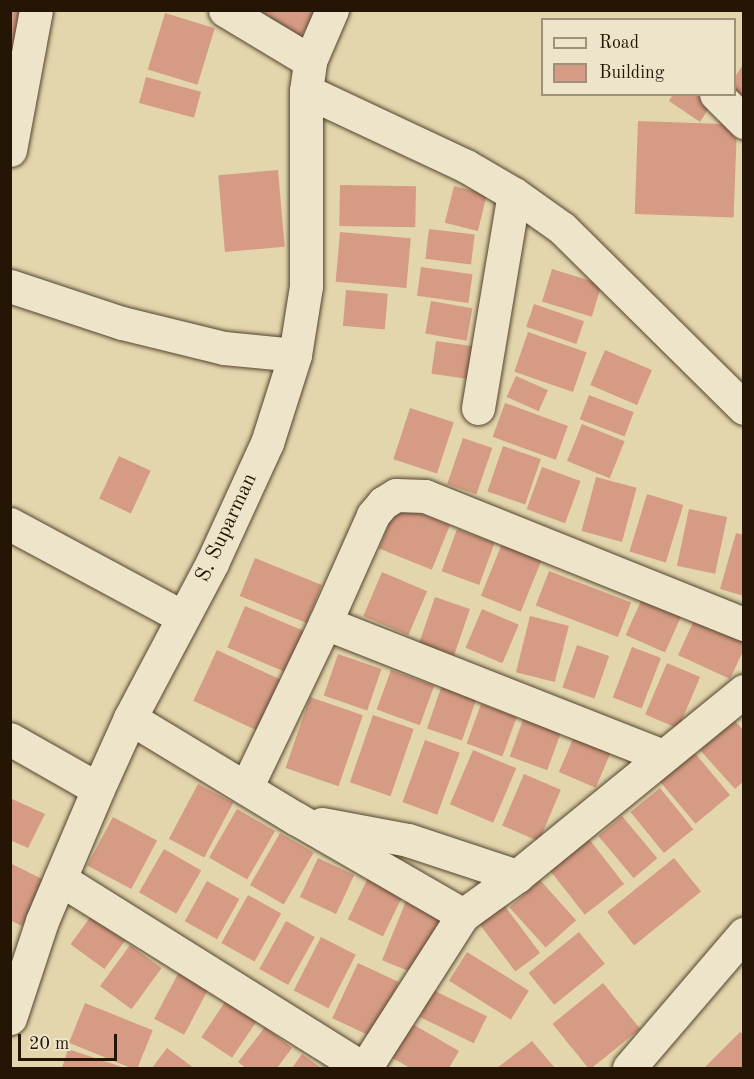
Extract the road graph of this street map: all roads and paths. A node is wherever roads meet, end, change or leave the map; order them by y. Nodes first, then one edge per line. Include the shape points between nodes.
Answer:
1 (36, 10) edge
2 (225, 10) edge
3 (332, 10) edge
4 (308, 76) junction
5 (718, 96) edge
6 (744, 122) edge
7 (10, 150) edge
8 (514, 194) junction
9 (10, 286) edge
10 (295, 355) junction
11 (478, 408) dead end
12 (744, 408) edge
13 (10, 524) edge
14 (183, 616) junction
15 (325, 623) junction
16 (744, 624) edge
17 (744, 691) edge
18 (130, 718) junction
19 (10, 739) edge
20 (662, 756) junction
21 (246, 788) junction
22 (98, 789) junction
23 (297, 819) junction
24 (517, 876) junction
25 (60, 879) junction
26 (463, 915) junction
27 (744, 934) edge
28 (13, 998) edge
29 (363, 1068) edge
30 (629, 1068) edge

1 - 7 street
2 - 4 street
3 - 4 street, S. Suparman
4 - 8 street
4 - 10 street, S. Suparman via 306,286
5 - 6 street
8 - 11 street
8 - 12 street via 562,228
9 - 10 street via 134,326 224,348
10 - 14 street, S. Suparman via 267,443
13 - 14 street
14 - 18 street, S. Suparman
15 - 16 street via 373,516 396,495 409,494 425,496
15 - 20 street
15 - 21 street
17 - 20 street
18 - 21 street
18 - 22 street, S. Suparman
19 - 22 street
20 - 24 street
21 - 23 street
22 - 25 street, S. Suparman
23 - 24 street via 408,840
23 - 26 street
24 - 26 street
25 - 28 street, S. Suparman
25 - 29 street
26 - 29 street
27 - 30 street

